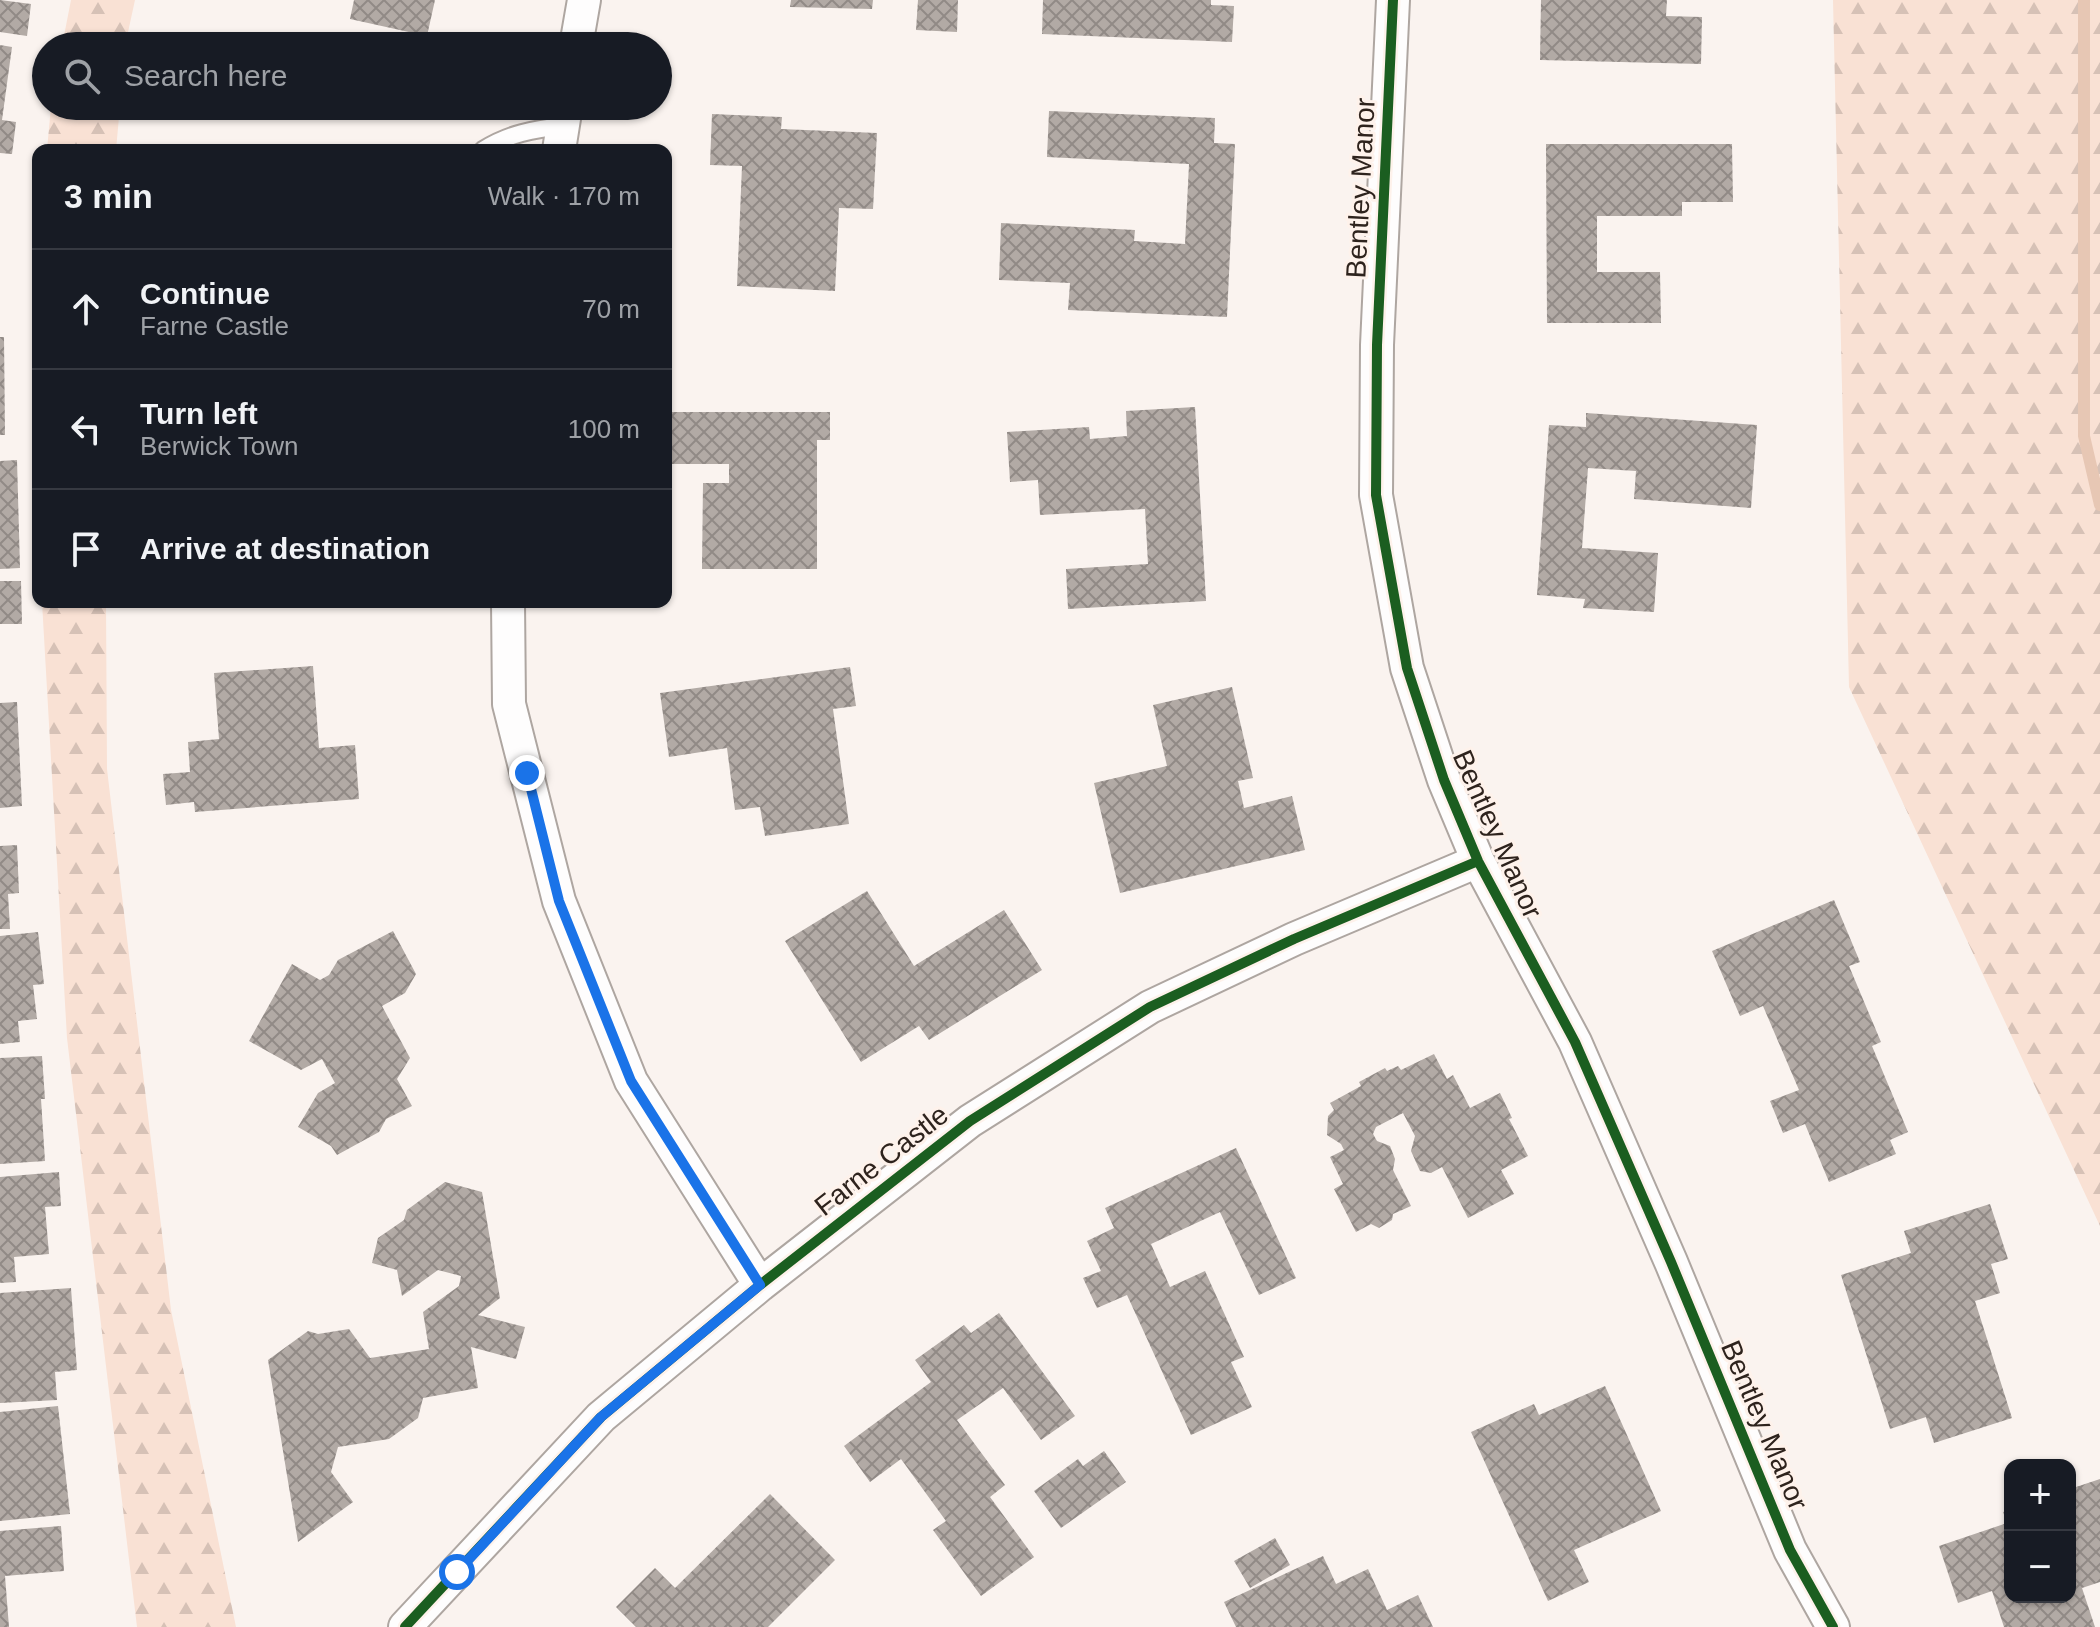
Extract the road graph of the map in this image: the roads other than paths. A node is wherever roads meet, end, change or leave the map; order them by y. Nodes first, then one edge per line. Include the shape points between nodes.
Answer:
1 (584, 0) edge
2 (1393, 0) edge
3 (578, 32) edge
4 (562, 127) edge
5 (492, 144) edge
6 (508, 608) edge
7 (1478, 861) junction
8 (760, 1285) junction
9 (405, 1627) edge
10 (1833, 1627) edge

1 - 3 street
2 - 7 street, Bentley Manor via 1377,345 1376,495 1407,668
4 - 5 lane via 516,134
6 - 8 street via 509,704 559,901 631,1081
7 - 8 street, Farne Castle via 1150,1007 970,1121
7 - 10 street, Bentley Manor via 1575,1042 1790,1550
8 - 9 street, Farne Castle via 601,1417

